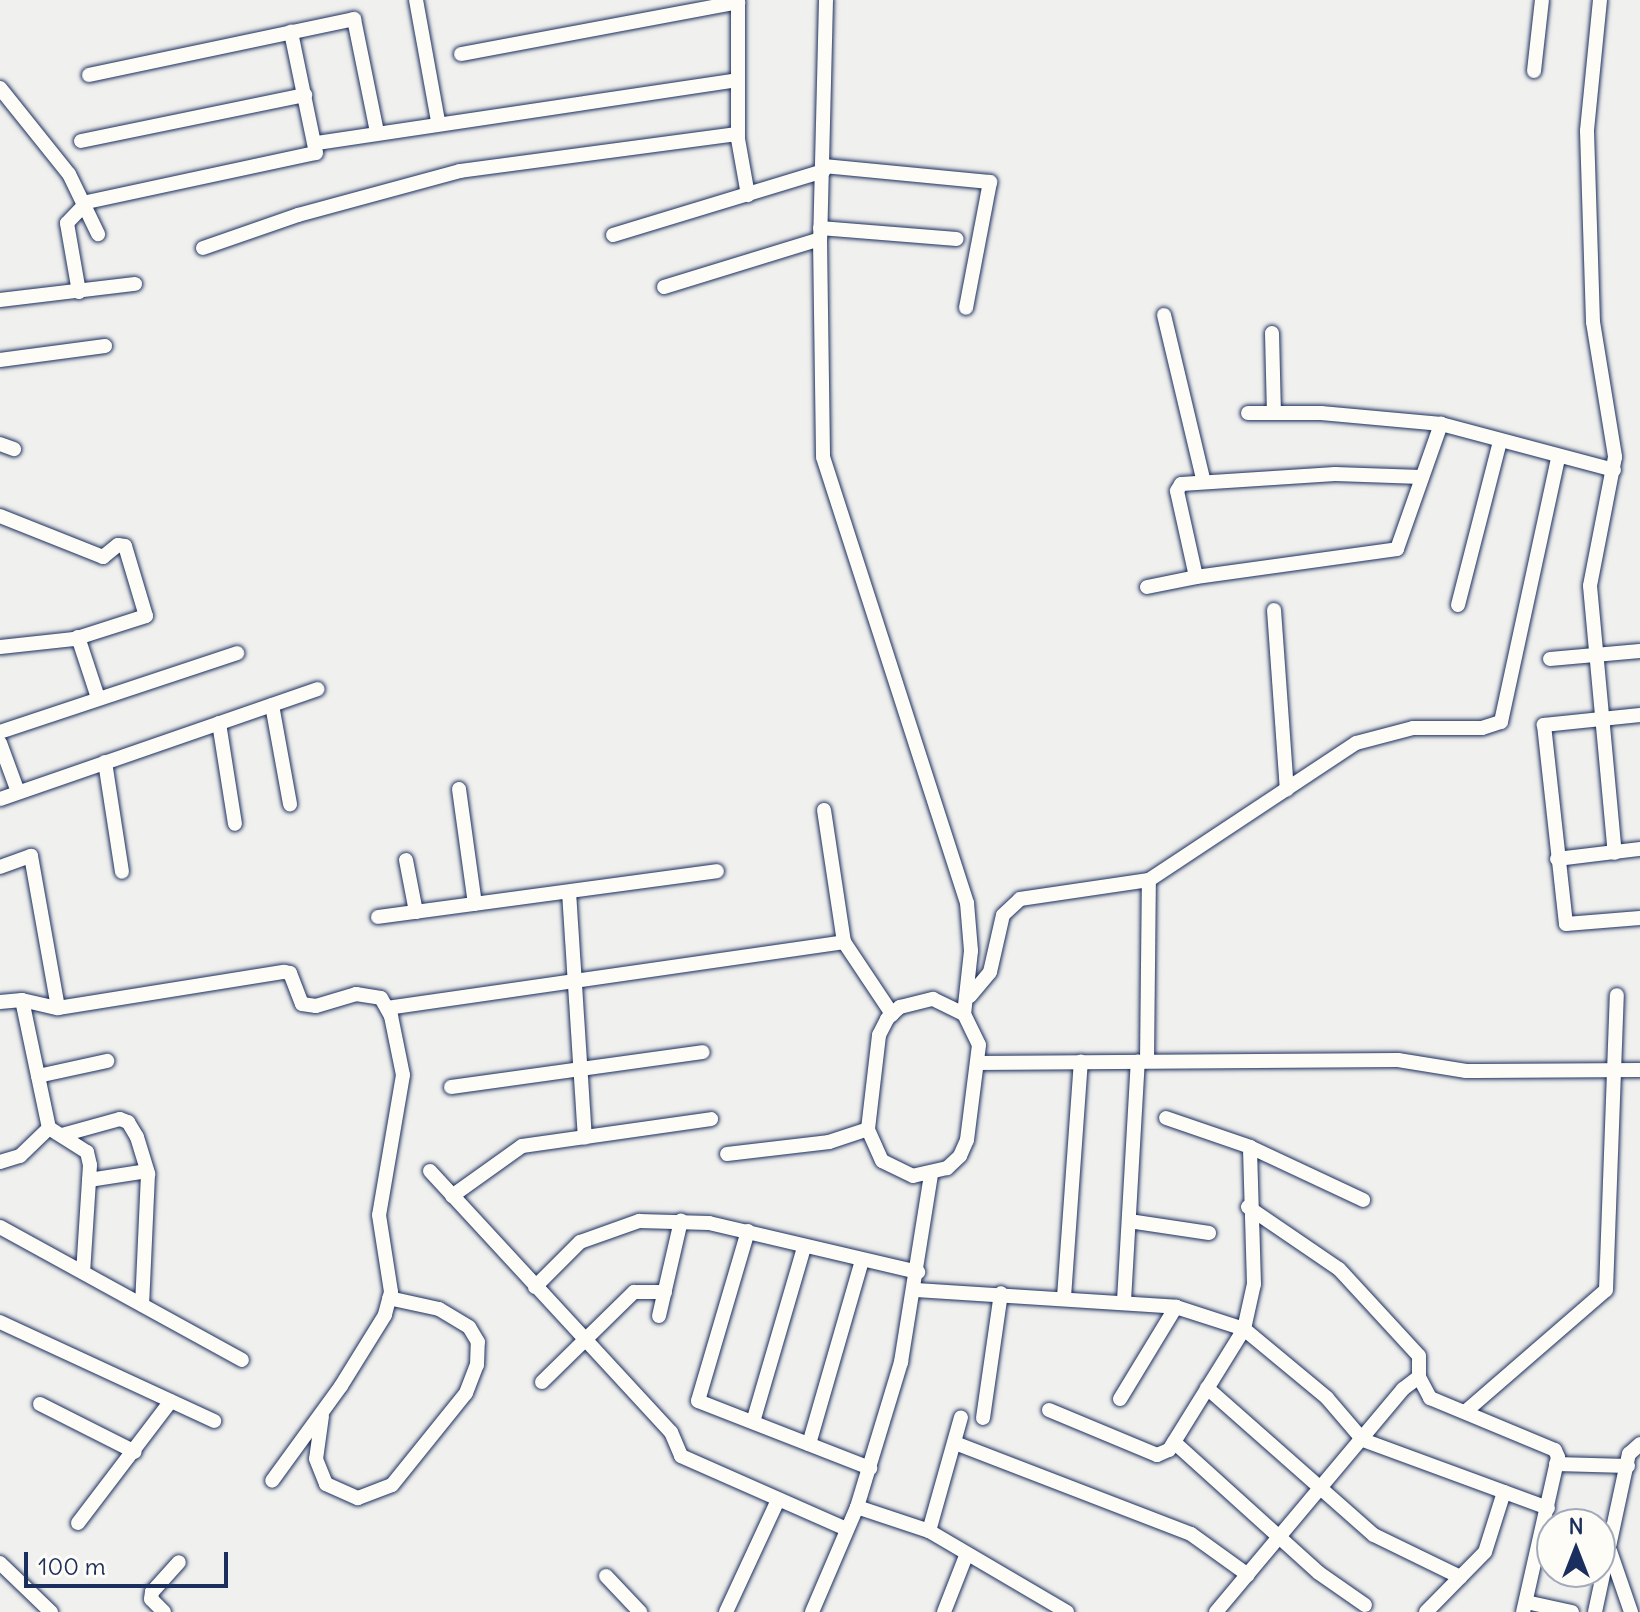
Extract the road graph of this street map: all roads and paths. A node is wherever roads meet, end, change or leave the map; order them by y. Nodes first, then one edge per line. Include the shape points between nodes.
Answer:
1 (416, 0) edge
2 (826, 0) edge
3 (1542, 0) edge
4 (1600, 0) edge
5 (738, 1) edge
6 (291, 32) junction
7 (461, 54) dead end
8 (1534, 71) dead end
9 (89, 75) dead end
10 (737, 80) junction
11 (0, 88) edge
12 (305, 95) junction
13 (7, 109) edge
14 (438, 121) junction
15 (377, 132) junction
16 (738, 134) junction
17 (81, 141) dead end
18 (317, 143) junction
19 (823, 168) junction
20 (748, 195) junction
21 (87, 202) junction
22 (98, 234) dead end
23 (820, 234) junction
24 (613, 235) dead end
25 (957, 239) dead end
26 (203, 248) dead end
27 (135, 284) dead end
28 (664, 287) dead end
29 (79, 292) junction
30 (0, 300) edge
31 (966, 308) dead end
32 (1164, 315) dead end
33 (1272, 333) dead end
34 (105, 346) dead end
35 (0, 360) edge
36 (1248, 413) dead end
37 (1274, 413) junction
38 (1441, 424) junction
39 (1500, 441) junction
40 (1558, 458) junction
41 (1614, 470) junction
42 (1421, 477) junction
43 (1203, 479) junction
44 (0, 516) edge
45 (1196, 577) junction
46 (1147, 587) dead end
47 (1458, 605) dead end
48 (1274, 610) dead end
49 (78, 637) junction
50 (0, 647) edge
51 (1640, 651) edge
52 (237, 653) dead end
53 (1595, 655) junction
54 (1550, 659) dead end
55 (318, 689) dead end
56 (98, 698) junction
57 (272, 705) junction
58 (1640, 715) edge
59 (1602, 719) junction
60 (219, 723) junction
61 (0, 732) edge
62 (0, 743) edge
63 (105, 762) junction
64 (459, 789) dead end
65 (1287, 790) junction
66 (18, 792) junction
67 (0, 799) edge
68 (290, 804) dead end
69 (824, 810) dead end
70 (235, 824) dead end
71 (1640, 849) edge
72 (1615, 853) junction
73 (1557, 859) junction
74 (406, 860) dead end
75 (0, 867) edge
76 (717, 871) dead end
77 (122, 872) dead end
78 (1149, 880) junction
79 (569, 892) junction
80 (475, 904) junction
81 (416, 912) junction
82 (378, 917) dead end
83 (1640, 918) edge
84 (844, 942) junction
85 (575, 981) junction
86 (1617, 995) dead end
87 (970, 996) junction
88 (22, 1000) junction
89 (0, 1002) edge
90 (58, 1008) junction
91 (387, 1008) junction
92 (892, 1014) junction
93 (964, 1014) junction
94 (703, 1052) dead end
95 (107, 1061) dead end
96 (1143, 1061) junction
97 (1081, 1062) junction
98 (977, 1063) junction
99 (581, 1070) junction
100 (1640, 1070) edge
101 (1615, 1071) junction
102 (38, 1076) junction
103 (451, 1087) dead end
104 (1166, 1118) dead end
105 (711, 1119) dead end
106 (868, 1129) junction
107 (56, 1132) junction
108 (585, 1137) junction
109 (1250, 1147) junction
110 (727, 1154) dead end
111 (0, 1162) edge
112 (147, 1171) junction
113 (430, 1171) dead end
114 (931, 1175) junction
115 (89, 1180) junction
116 (452, 1196) junction
117 (1363, 1200) dead end
118 (1248, 1207) junction
119 (681, 1221) junction
120 (1129, 1221) junction
121 (0, 1227) edge
122 (748, 1231) junction
123 (1209, 1233) dead end
124 (804, 1248) junction
125 (862, 1260) junction
126 (83, 1272) junction
127 (918, 1272) junction
128 (535, 1287) junction
129 (916, 1290) junction
130 (665, 1292) junction
131 (1001, 1293) junction
132 (1064, 1297) junction
133 (389, 1298) junction
134 (1124, 1301) junction
135 (142, 1305) junction
136 (1176, 1307) junction
137 (659, 1316) dead end
138 (0, 1322) edge
139 (1244, 1329) junction
140 (584, 1339) junction
141 (242, 1360) dead end
142 (1419, 1377) junction
143 (542, 1382) dead end
144 (1207, 1388) junction
145 (1120, 1399) dead end
146 (171, 1401) junction
147 (40, 1404) dead end
148 (1049, 1410) dead end
149 (322, 1412) junction
150 (1465, 1412) junction
151 (961, 1417) dead end
152 (983, 1418) dead end
153 (214, 1421) dead end
154 (753, 1422) junction
155 (1363, 1440) junction
156 (1174, 1442) junction
157 (955, 1443) junction
158 (809, 1444) junction
159 (1640, 1444) edge
160 (135, 1452) junction
161 (1556, 1464) junction
162 (1628, 1466) junction
163 (870, 1468) junction
164 (272, 1481) dead end
165 (1317, 1489) junction
166 (1504, 1492) junction
167 (777, 1502) junction
168 (857, 1507) junction
169 (1548, 1508) joint
170 (78, 1523) dead end
171 (1616, 1523) edge
172 (844, 1528) junction
173 (929, 1531) junction
174 (1278, 1537) junction
175 (966, 1556) junction
176 (1536, 1558) edge
177 (179, 1562) dead end
178 (0, 1563) edge
179 (1616, 1568) edge
180 (1248, 1575) junction
181 (606, 1576) dead end
182 (1460, 1577) junction
183 (1601, 1588) edge
184 (1365, 1605) dead end
185 (1524, 1607) edge
186 (51, 1612) edge
187 (164, 1612) edge
188 (640, 1612) edge
189 (726, 1612) edge
190 (812, 1612) edge
191 (944, 1612) edge
192 (1067, 1612) edge
193 (1216, 1612) edge
194 (1426, 1612) edge
195 (1572, 1612) edge
196 (1595, 1612) edge
197 (1631, 1612) edge

1 - 14 street
2 - 19 street
3 - 8 street
4 - 41 street via 1587,131 1592,291
5 - 7 street
5 - 10 street
6 - 9 street
6 - 12 street
6 - 15 street via 354,19
10 - 14 street
10 - 16 street
11 - 13 street
12 - 17 street
12 - 18 street
13 - 21 street
14 - 15 street
15 - 18 street
16 - 20 street
16 - 26 street via 460,171 298,215
18 - 21 street via 310,159
19 - 20 street
19 - 23 street
19 - 31 street via 990,182
20 - 24 street
21 - 22 street
21 - 29 street via 67,223
23 - 25 street
23 - 28 street
23 - 87 street via 828,483 967,903
27 - 29 street
29 - 30 street
32 - 43 street
33 - 37 street
34 - 35 street
36 - 37 street
37 - 38 street
38 - 39 street
38 - 42 street
39 - 40 street
39 - 47 street
40 - 41 street
40 - 65 street via 1501,722 1382,734 1356,743
41 - 53 street via 1590,586
42 - 43 street
42 - 45 street via 1397,549
43 - 45 street via 1181,484 1177,491
44 - 49 street via 85,553 103,557 118,545 130,550 146,616
45 - 46 street
48 - 65 street
49 - 50 street
49 - 56 street
51 - 53 street
52 - 56 street
53 - 54 street
53 - 59 street
55 - 57 street
56 - 61 street
57 - 60 street
57 - 68 street
58 - 59 street
59 - 72 street
59 - 73 street via 1544,725
60 - 63 street
60 - 70 street
62 - 66 street
63 - 66 street
63 - 77 street
64 - 80 street
65 - 78 street
66 - 67 street
69 - 84 street
71 - 72 street
72 - 73 street
73 - 83 street via 1566,924
74 - 81 street
75 - 90 street via 31,856
76 - 79 street
78 - 87 street via 1020,899 1003,915 990,972
78 - 96 street
79 - 80 street
79 - 85 street
80 - 81 street
81 - 82 street
84 - 85 street
84 - 92 street
85 - 91 street
85 - 99 street
86 - 101 street
87 - 93 street
88 - 89 street
88 - 90 street
88 - 102 street
90 - 91 street via 284,972 290,973 302,1004 316,1006 367,994 381,998
91 - 133 street via 403,1075 379,1215
92 - 93 street via 916,1000 933,999
92 - 106 street via 879,1035
93 - 98 street via 977,1037
94 - 99 street
95 - 102 street
96 - 97 street
96 - 101 street via 1398,1060 1466,1071
96 - 120 street
97 - 98 street
97 - 132 street
98 - 114 street via 967,1140 960,1156
99 - 103 street
99 - 108 street
100 - 101 street
101 - 150 street via 1606,1290
102 - 107 street
104 - 109 street
105 - 108 street
106 - 110 street via 829,1142
106 - 114 street via 872,1146 889,1166 913,1176
107 - 111 street via 20,1156
107 - 112 street via 120,1119 128,1122
107 - 115 street via 87,1152
108 - 116 street via 522,1146
109 - 117 street
109 - 118 street
112 - 115 street
112 - 135 street
113 - 116 street
114 - 127 street
115 - 126 street
116 - 128 street
118 - 139 street via 1254,1284
118 - 142 street via 1339,1269 1419,1356
119 - 122 street
119 - 128 street via 639,1221 590,1237
119 - 130 street
120 - 123 street
120 - 134 street
121 - 126 street
122 - 124 street
122 - 154 street via 696,1396
124 - 125 street
124 - 154 street
125 - 127 street
125 - 158 street
126 - 135 street
127 - 129 street
128 - 140 street
129 - 131 street
129 - 163 street
130 - 137 street
130 - 140 street via 634,1292
131 - 132 street
131 - 152 street
132 - 134 street
133 - 149 street via 385,1315
133 - 149 street via 439,1309 469,1327 478,1342 477,1365 466,1393 392,1485 358,1498 326,1484 316,1459
134 - 136 street
135 - 141 street
136 - 139 street
136 - 145 street
138 - 146 street
139 - 144 street
139 - 155 street via 1327,1398
140 - 143 street
140 - 167 street via 671,1432 681,1456
142 - 150 street via 1430,1398
142 - 155 street
144 - 156 street
144 - 165 street
146 - 153 street
146 - 160 street
147 - 160 street
148 - 156 street via 1157,1455
149 - 164 street
150 - 161 street via 1549,1446 1558,1457
151 - 157 street
154 - 158 street
155 - 165 street
155 - 166 street
156 - 174 street
157 - 173 street
157 - 180 street via 1191,1534
158 - 163 street
159 - 162 street via 1629,1454
160 - 170 street
161 - 162 street
161 - 169 street
162 - 171 street
163 - 168 street
165 - 174 street
165 - 182 street via 1374,1535
166 - 169 street
166 - 182 street via 1489,1543
167 - 172 street
167 - 189 street
168 - 172 street
168 - 173 street
172 - 190 street
173 - 175 street
174 - 180 street
174 - 184 street
175 - 191 street
175 - 192 street
176 - 185 street
177 - 187 street via 152,1592 151,1599
178 - 186 street
179 - 197 street
180 - 193 street
181 - 188 street
182 - 194 street
183 - 196 street
185 - 195 street

